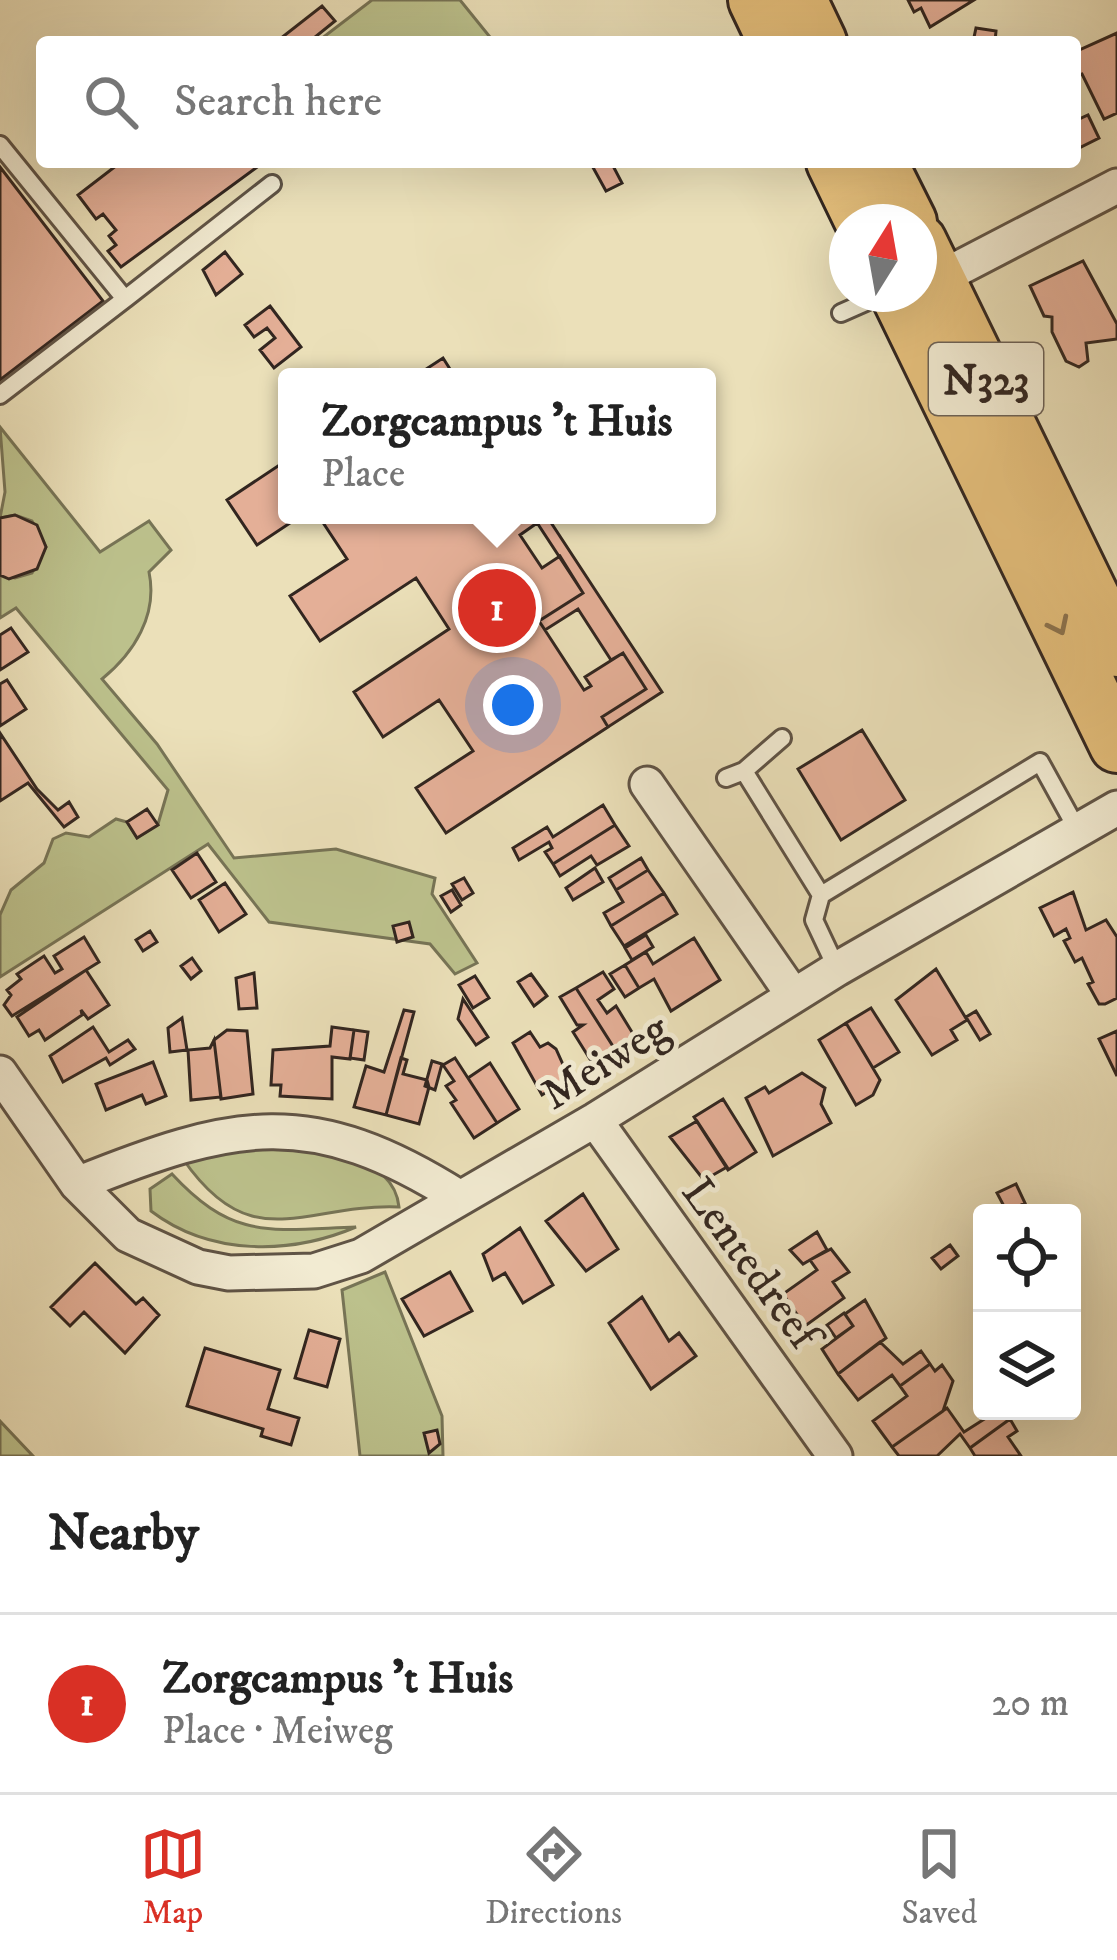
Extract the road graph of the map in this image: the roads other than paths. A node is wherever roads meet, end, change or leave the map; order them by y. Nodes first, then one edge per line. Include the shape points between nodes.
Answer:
1 (756, 0) edge
2 (799, 0) edge
3 (773, 36) edge
4 (817, 36) edge
5 (0, 145) edge
6 (837, 168) edge
7 (882, 168) edge
8 (272, 184) dead end
9 (1117, 187) edge
10 (854, 204) edge
11 (900, 204) edge
12 (937, 266) edge
13 (125, 299) junction
14 (937, 310) edge
15 (845, 312) edge
16 (934, 312) edge
17 (841, 314) dead end
18 (0, 395) edge
19 (1117, 649) edge
20 (782, 738) dead end
21 (1117, 745) edge
22 (745, 771) junction
23 (726, 778) dead end
24 (647, 784) dead end
25 (1117, 808) edge
26 (1078, 831) junction
27 (821, 895) junction
28 (837, 969) junction
29 (793, 995) junction
30 (0, 1073) edge
31 (595, 1120) junction
32 (77, 1184) junction
33 (460, 1198) junction
34 (835, 1456) edge

1 - 3 main road
2 - 4 main road
5 - 13 lane
6 - 10 main road
7 - 11 main road
8 - 13 lane
9 - 12 street
13 - 18 lane
14 - 19 main road, N323
15 - 17 lane
16 -> 21 main road, N323
20 - 22 lane
22 - 23 lane
22 - 27 lane
24 - 29 street
25 - 26 street, Meiweg
26 - 27 lane via 1040,762
26 - 28 street, Meiweg
27 - 28 lane via 814,920
28 - 29 street, Meiweg
29 - 31 street, Meiweg
30 - 32 street, Meiweg
31 - 33 street, Meiweg
31 - 34 street, Lentedreef
32 - 33 street via 181,1142 287,1132 353,1143
32 - 33 street, Meiweg via 128,1234 229,1273 314,1271 361,1256

